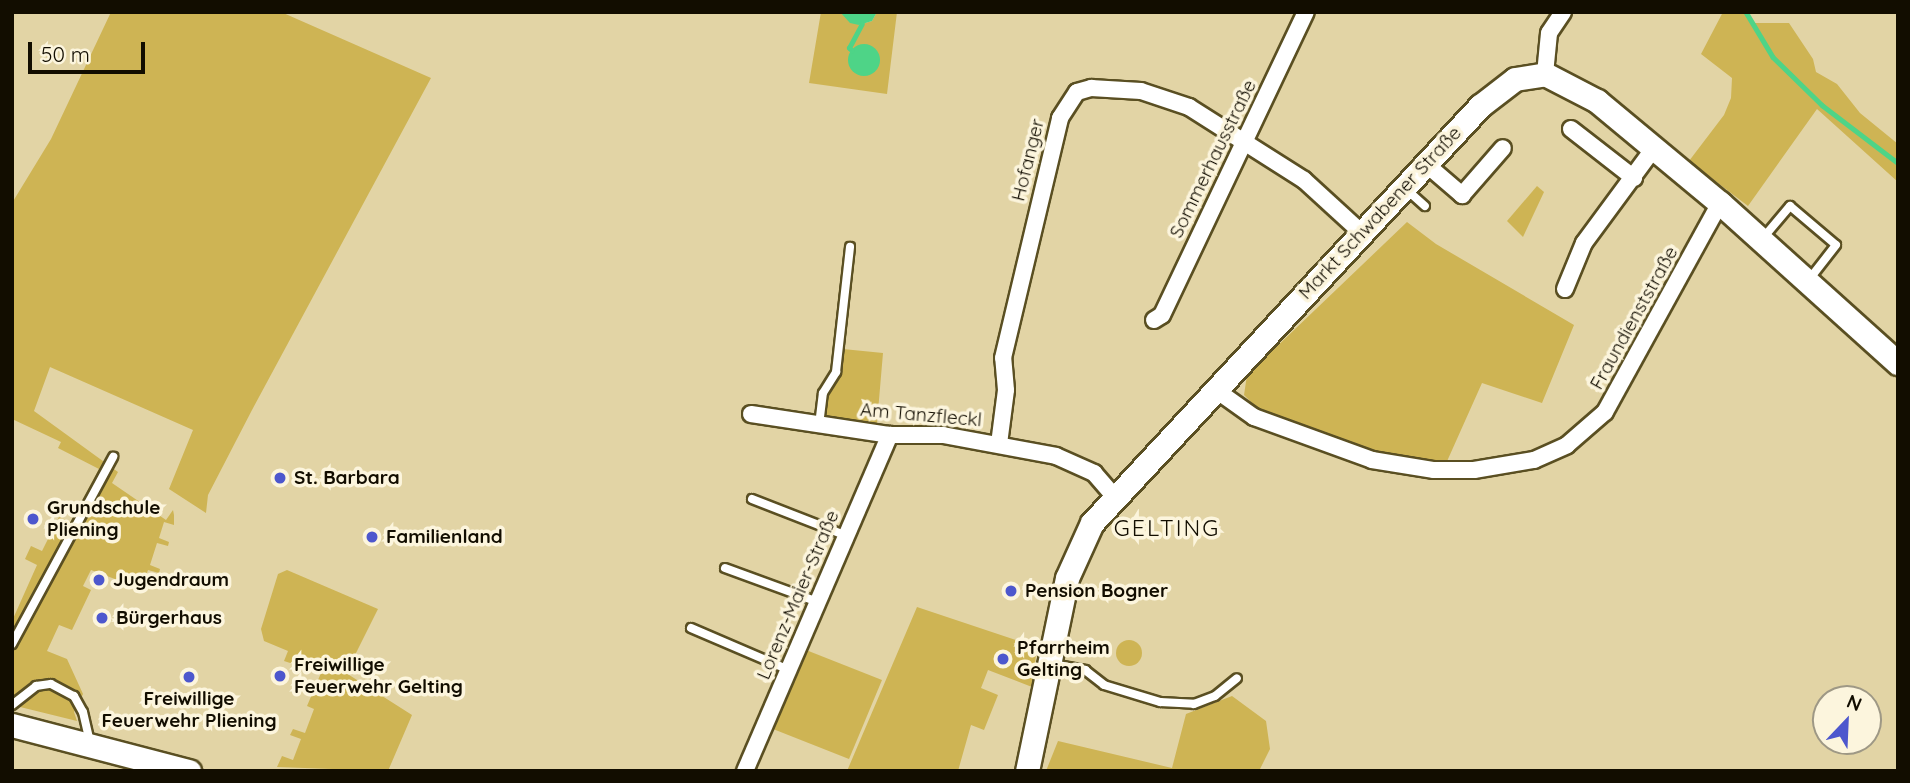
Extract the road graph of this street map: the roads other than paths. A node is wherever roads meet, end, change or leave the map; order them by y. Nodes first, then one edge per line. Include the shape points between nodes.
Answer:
1 (1306, 12) edge
2 (1563, 12) edge
3 (1545, 74) junction
4 (1571, 129) dead end
5 (1246, 142) junction
6 (1503, 148) dead end
7 (1654, 148) junction
8 (1426, 164) junction
9 (1634, 178) junction
10 (1405, 188) junction
11 (1720, 203) junction
12 (1424, 206) dead end
13 (1363, 234) junction
14 (1761, 240) junction
15 (850, 247) dead end
16 (1808, 281) junction
17 (1565, 289) dead end
18 (1154, 320) dead end
19 (1898, 363) edge
20 (1216, 390) junction
21 (751, 414) dead end
22 (819, 426) junction
23 (890, 435) junction
24 (999, 444) junction
25 (113, 457) dead end
26 (1115, 497) junction
27 (752, 499) dead end
28 (847, 536) junction
29 (725, 568) dead end
30 (818, 602) junction
31 (691, 628) dead end
32 (12, 644) edge
33 (1050, 664) junction
34 (789, 670) junction
35 (1237, 678) dead end
36 (12, 705) edge
37 (12, 726) edge
38 (91, 746) junction
39 (189, 771) edge
40 (744, 771) edge
41 (1027, 771) edge

1 - 5 street, Sommerhausstraße
2 - 3 street via 1549,33
3 - 7 main road via 1578,88
3 - 8 main road, Markt Schwabener Straße via 1529,74 1501,88
4 - 9 street
5 - 13 street, Hofanger via 1304,180
5 - 18 street, Sommerhausstraße via 1162,316
5 - 24 street, Hofanger via 1189,107 1141,91 1091,88 1077,92 1067,102 1003,358 1006,390
6 - 8 street via 1462,195
7 - 9 street
7 - 11 main road
8 - 10 main road, Markt Schwabener Straße
9 - 17 street via 1584,243
10 - 12 lane
10 - 13 main road, Markt Schwabener Straße
11 - 14 main road
11 - 20 street, Fraundienststraße via 1605,412 1567,445 1534,460 1447,470 1372,460 1262,421
13 - 20 main road, Markt Schwabener Straße
14 - 16 main road
14 - 16 lane via 1790,206 1836,245
15 - 22 lane via 836,372 823,393
16 - 19 main road
20 - 26 main road, Markt Schwabener Straße
21 - 22 street, Am Tanzfleckl
22 - 23 street, Am Tanzfleckl
23 - 24 street, Am Tanzfleckl via 943,435
23 - 28 street, Lorenz-Maier-Straße
24 - 26 street, Am Tanzfleckl via 1076,464 1094,473
25 - 32 lane
26 - 33 main road, Markt Schwabener Straße via 1075,553
27 - 28 lane
28 - 30 street, Lorenz-Maier-Straße
29 - 30 lane
30 - 34 street, Lorenz-Maier-Straße
31 - 34 lane
33 - 35 lane via 1086,670 1104,685 1160,702 1194,704 1215,696
33 - 41 main road, Markt Schwabener Straße
34 - 40 street, Lorenz-Maier-Straße
36 - 38 lane via 36,686 51,684 74,696
37 - 38 main road
38 - 39 main road

